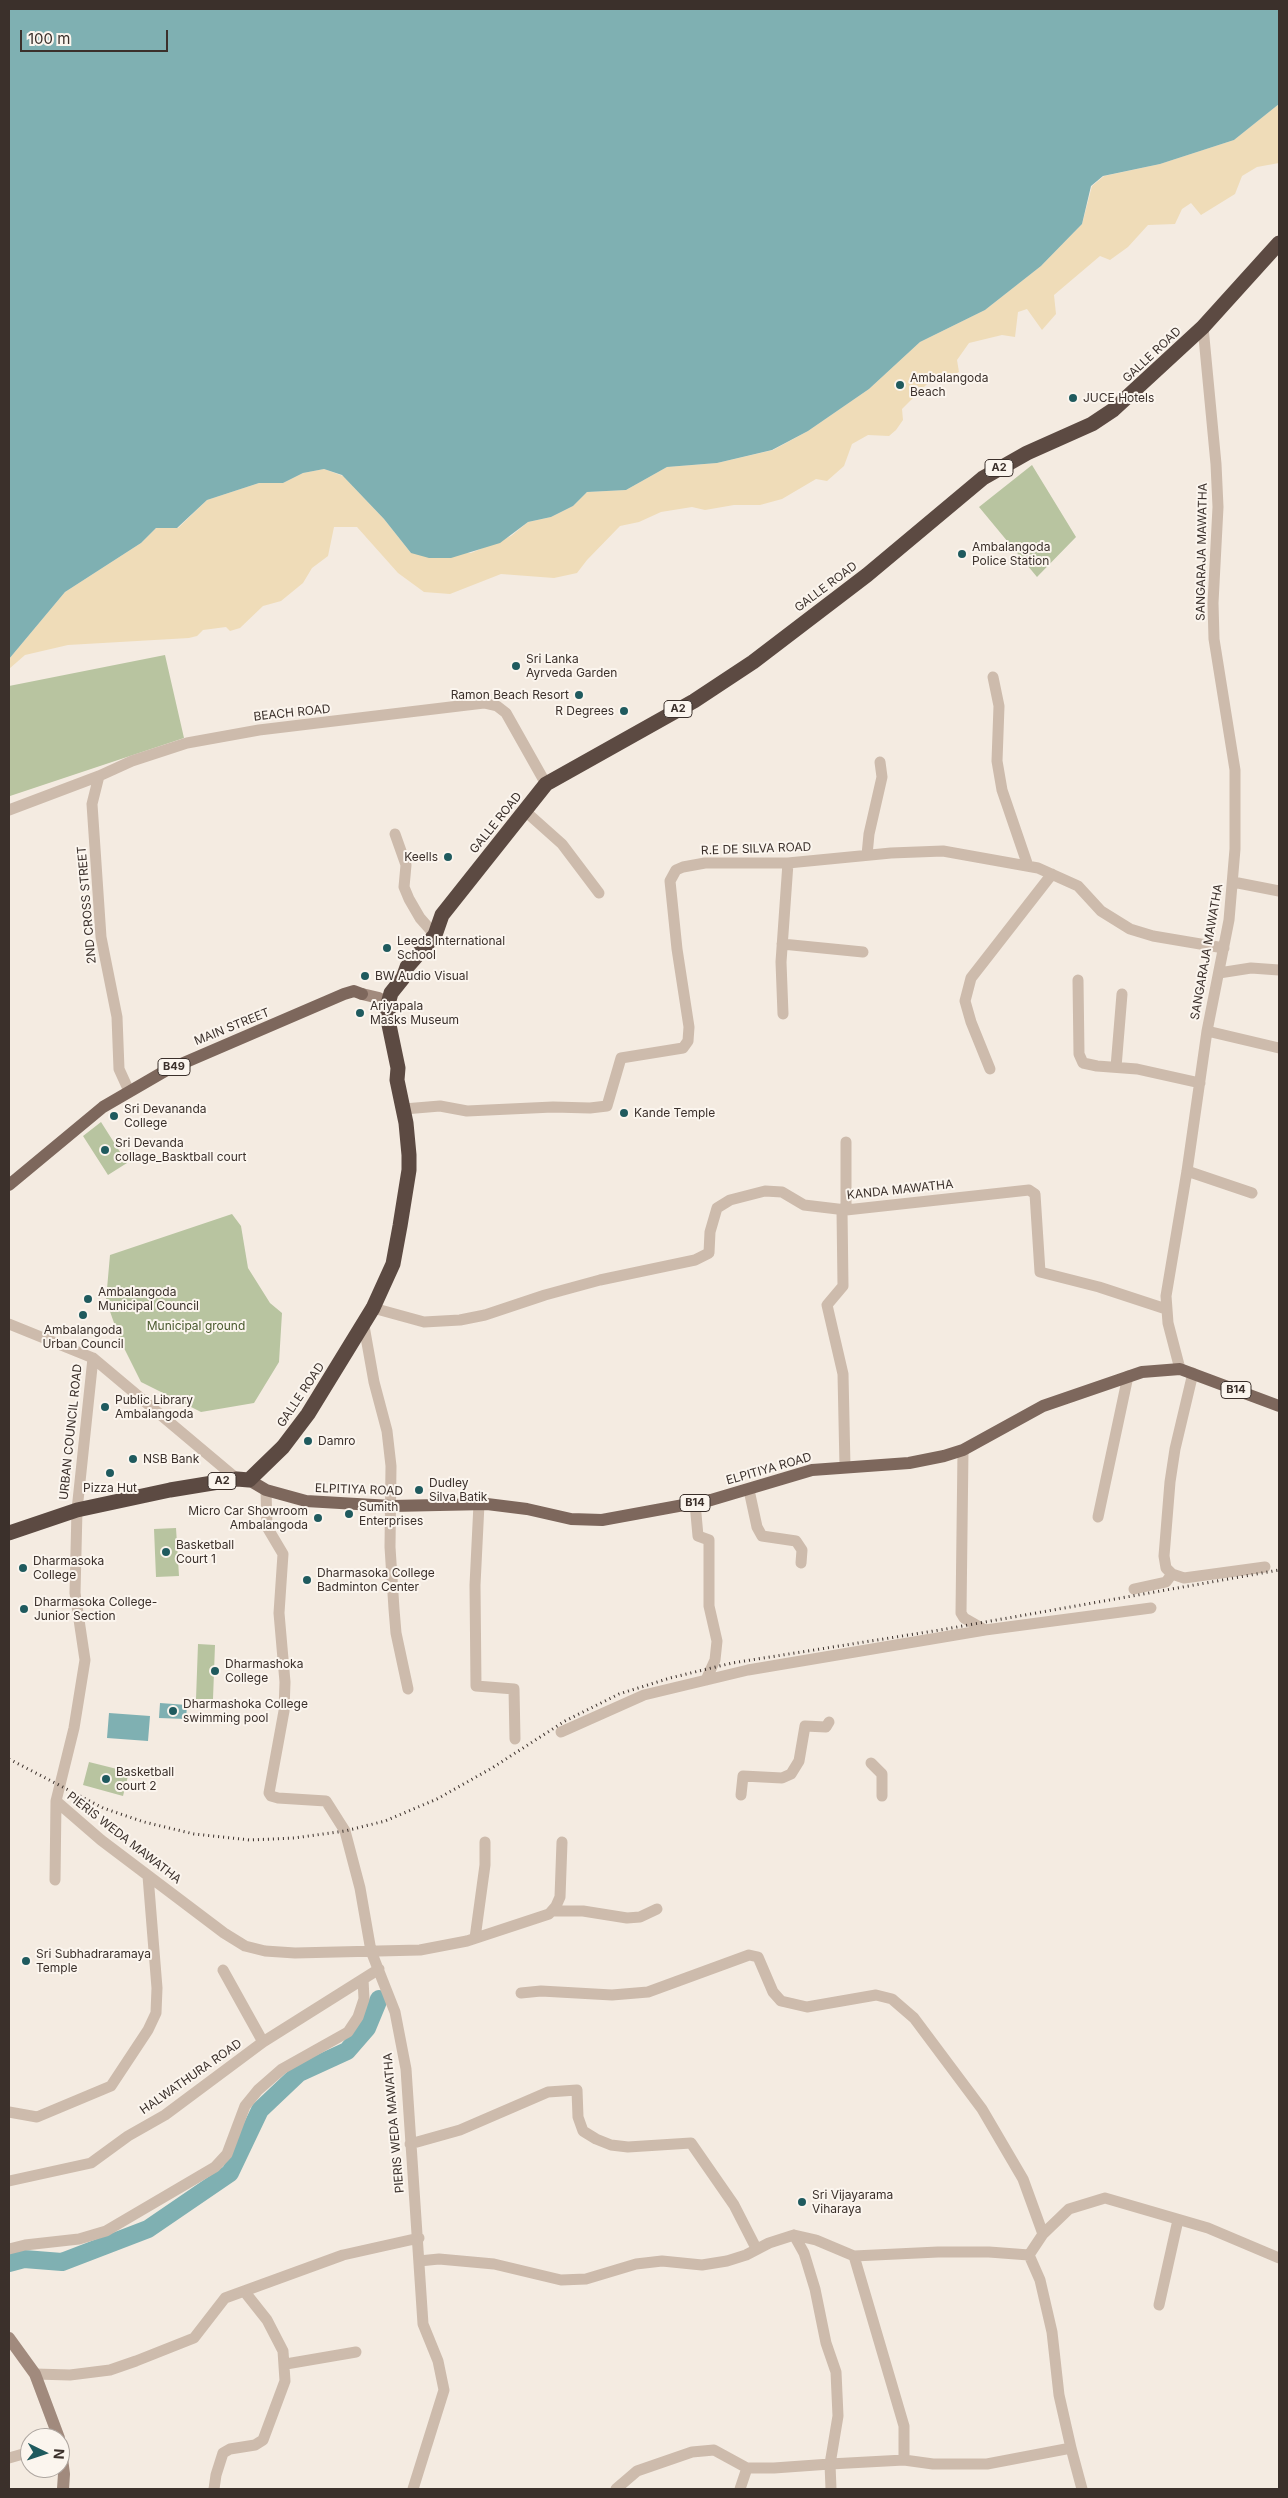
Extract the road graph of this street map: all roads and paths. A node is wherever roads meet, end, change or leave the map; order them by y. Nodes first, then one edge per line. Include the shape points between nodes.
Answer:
1 (1279, 243) edge
2 (1203, 327) junction
3 (993, 678) dead end
4 (880, 762) dead end
5 (99, 776) junction
6 (546, 784) junction
7 (75, 785) junction
8 (92, 804) junction
9 (9, 810) edge
10 (524, 811) junction
11 (395, 834) dead end
12 (867, 856) junction
13 (788, 863) junction
14 (1028, 866) junction
15 (1052, 874) junction
16 (1233, 882) junction
17 (1279, 891) edge
18 (599, 892) dead end
19 (435, 935) junction
20 (782, 944) junction
21 (1224, 948) junction
22 (863, 952) dead end
23 (407, 967) junction
24 (1279, 970) edge
25 (1219, 973) junction
26 (1078, 980) dead end
27 (1122, 994) dead end
28 (379, 998) junction
29 (783, 1014) dead end
30 (1207, 1031) junction
31 (1279, 1048) edge
32 (1116, 1067) junction
33 (990, 1069) dead end
34 (397, 1080) junction
35 (1200, 1083) junction
36 (129, 1091) junction
37 (404, 1109) junction
38 (846, 1142) dead end
39 (1188, 1171) junction
40 (9, 1185) edge
41 (1252, 1193) dead end
42 (844, 1210) junction
43 (373, 1308) junction
44 (1166, 1309) junction
45 (9, 1324) edge
46 (364, 1326) junction
47 (93, 1358) junction
48 (1180, 1369) junction
49 (1193, 1373) junction
50 (1128, 1376) junction
51 (1279, 1406) edge
52 (963, 1450) junction
53 (845, 1467) junction
54 (243, 1479) junction
55 (266, 1490) junction
56 (749, 1490) junction
57 (695, 1503) junction
58 (479, 1504) junction
59 (391, 1506) junction
60 (76, 1510) junction
61 (1098, 1517) dead end
62 (9, 1533) edge
63 (801, 1563) dead end
64 (1265, 1567) dead end
65 (1172, 1574) junction
66 (1134, 1588) dead end
67 (1151, 1608) dead end
68 (985, 1630) junction
69 (706, 1680) junction
70 (408, 1689) dead end
71 (829, 1722) dead end
72 (562, 1732) dead end
73 (515, 1739) dead end
74 (871, 1763) dead end
75 (741, 1794) dead end
76 (882, 1796) dead end
77 (56, 1801) junction
78 (484, 1842) dead end
79 (562, 1842) dead end
80 (148, 1876) junction
81 (55, 1880) dead end
82 (657, 1909) dead end
83 (552, 1911) junction
84 (475, 1938) junction
85 (371, 1951) junction
86 (379, 1969) junction
87 (224, 1970) dead end
88 (363, 1979) junction
89 (521, 1993) dead end
90 (263, 2042) junction
91 (9, 2112) edge
92 (410, 2144) junction
93 (9, 2181) edge
94 (1178, 2220) junction
95 (1043, 2234) junction
96 (794, 2235) junction
97 (419, 2238) junction
98 (756, 2248) junction
99 (9, 2249) edge
100 (1029, 2255) junction
101 (854, 2256) junction
102 (1279, 2258) edge
103 (419, 2261) junction
104 (244, 2291) junction
105 (1159, 2305) dead end
106 (9, 2338) edge
107 (356, 2352) dead end
108 (286, 2364) junction
109 (35, 2374) junction
110 (54, 2428) edge
111 (1071, 2448) junction
112 (904, 2460) junction
113 (830, 2464) junction
114 (747, 2468) junction
115 (214, 2489) edge
116 (413, 2489) edge
117 (616, 2489) edge
118 (740, 2489) edge
119 (831, 2489) edge
120 (1082, 2489) edge

1 - 2 highway, GALLE ROAD / A2
2 - 6 highway, GALLE ROAD / A2 via 1113,410 1092,424 1027,453 983,478 874,570 754,662 694,701
2 - 16 street, SANGARAJA MAWATHA via 1218,507 1214,639 1235,770
3 - 14 street via 999,706 997,761 1002,790
4 - 12 street via 882,777
5 - 6 street, BEACH ROAD via 170,748 218,737 484,703 506,712
5 - 7 street, BEACH ROAD
5 - 8 street, 2ND CROSS STREET
6 - 10 highway, GALLE ROAD / A2
7 - 8 street
7 - 9 street, BEACH ROAD
8 - 36 street, 2ND CROSS STREET via 101,937 117,1017 119,1069
10 - 18 street via 562,844
10 - 19 highway, GALLE ROAD / A2 via 442,915
11 - 19 street via 406,865 404,887 420,918
12 - 13 street, R.E DE SILVA ROAD
12 - 14 street, R.E DE SILVA ROAD via 943,852
13 - 20 street
13 - 37 street, R.E DE SILVA ROAD via 705,863 683,867 672,874 677,949 688,1009 688,1041 683,1048 621,1058 607,1106 467,1111 440,1106
14 - 15 street, R.E DE SILVA ROAD
15 - 21 street, R.E DE SILVA ROAD via 1078,886 1101,910 1130,929
15 - 33 street via 971,978 965,1001
16 - 17 street
16 - 21 street, SANGARAJA MAWATHA
19 - 23 highway, GALLE ROAD / A2
20 - 22 street
20 - 29 street
21 - 25 street, SANGARAJA MAWATHA
23 - 28 highway, GALLE ROAD / A2 via 397,972
23 - 34 highway, GALLE ROAD / A2 via 403,978 393,988 388,1004
24 - 25 street via 1251,968
25 - 30 street, SANGARAJA MAWATHA
26 - 32 street via 1079,1054 1083,1063
27 - 32 street
28 - 34 highway, GALLE ROAD / A2 via 378,1012 390,1070
28 - 36 main road, MAIN STREET / B49 via 354,991 344,994 192,1058
30 - 31 street
30 - 35 street, SANGARAJA MAWATHA
32 - 35 street
34 - 37 highway, GALLE ROAD / A2
35 - 39 street, SANGARAJA MAWATHA
36 - 40 main road, MAIN STREET / B49 via 103,1107
37 - 43 highway, GALLE ROAD / A2 via 408,1178 393,1264
38 - 42 street
39 - 41 street
39 - 44 street, SANGARAJA MAWATHA
42 - 43 street, KANDA MAWATHA via 804,1205 782,1192 751,1194 717,1208 710,1232 709,1253 695,1260 600,1280 485,1316 460,1320 424,1322
42 - 44 street, KANDA MAWATHA via 1029,1190 1036,1194 1040,1272
42 - 53 street via 844,1286 827,1305 843,1374
43 - 46 highway, GALLE ROAD / A2
44 - 48 street, SANGARAJA MAWATHA
45 - 47 street
46 - 54 highway, GALLE ROAD / A2 via 283,1448
46 - 59 street via 387,1431
47 - 54 street
47 - 60 street, URBAN COUNCIL ROAD
48 - 49 main road, ELPITIYA ROAD / B14
48 - 50 main road, ELPITIYA ROAD / B14
49 - 51 main road, ELPITIYA ROAD / B14
49 - 65 street via 1175,1449 1167,1510 1164,1556 1166,1568
50 - 52 main road, ELPITIYA ROAD / B14 via 1042,1406
50 - 61 street
52 - 53 main road, ELPITIYA ROAD / B14 via 909,1464
52 - 68 street via 961,1613
53 - 56 main road, ELPITIYA ROAD / B14 via 812,1470
54 - 55 main road, ELPITIYA ROAD / B14
54 - 60 highway, A2 via 170,1490
55 - 59 main road, ELPITIYA ROAD / B14 via 306,1501
55 - 85 street via 266,1527 282,1554 279,1613 285,1682 284,1711 269,1793 278,1798 326,1801 344,1831 360,1888
56 - 57 main road, ELPITIYA ROAD / B14
56 - 63 street via 762,1536 796,1541 802,1550
57 - 58 main road, ELPITIYA ROAD / B14 via 602,1520 571,1519 527,1509
57 - 69 street via 698,1536 709,1540 709,1606 717,1641 716,1660
58 - 59 main road, ELPITIYA ROAD / B14
58 - 73 street via 476,1686 514,1689
59 - 70 street via 390,1547 396,1633
60 - 62 highway, A2
60 - 77 street, PIERIS WEDA MAWATHA via 75,1593 84,1660 74,1728
64 - 65 street via 1184,1578
65 - 66 street via 1166,1582
67 - 68 street
68 - 69 street
69 - 72 street via 644,1695
71 - 75 street via 826,1727 805,1726 799,1761 792,1774 782,1778 743,1776
74 - 76 street via 882,1774
77 - 80 street, PIERIS WEDA MAWATHA
77 - 81 street
78 - 84 street via 485,1864
79 - 83 street via 560,1897
80 - 85 street, PIERIS WEDA MAWATHA via 245,1946 294,1953
80 - 91 street via 157,1988 156,2013 148,2030 111,2086 37,2117
82 - 83 street via 640,1917 627,1918 583,1911
83 - 84 street
84 - 85 street via 420,1950
85 - 86 street, PIERIS WEDA MAWATHA
86 - 88 street, HALWATHURA ROAD
86 - 92 street, PIERIS WEDA MAWATHA via 395,2012 406,2069
87 - 90 street
88 - 90 street, HALWATHURA ROAD
88 - 99 street via 364,1999 348,2032 282,2069 258,2090 245,2106 228,2154 215,2167 106,2231 79,2239
89 - 95 street via 612,1995 648,1992 749,1955 758,1957 780,2001 808,2007 876,1995 892,1999 914,2018 982,2109 1023,2179
90 - 93 street, HALWATHURA ROAD via 165,2115 128,2136 91,2163
92 - 97 street, PIERIS WEDA MAWATHA
92 - 98 street via 460,2130 548,2092 577,2090 578,2118 583,2131 596,2139 628,2147 691,2143 734,2205
94 - 95 street via 1105,2198 1069,2209
94 - 102 street via 1208,2228
94 - 105 street
95 - 100 street
96 - 98 street
96 - 101 street via 816,2240
96 - 113 street via 816,2289 826,2343 836,2372 838,2416
97 - 103 street, PIERIS WEDA MAWATHA
97 - 104 street via 344,2255
98 - 103 street via 727,2261 636,2264 586,2279 560,2280 494,2264 438,2259
100 - 101 street via 938,2252
100 - 111 street via 1040,2280 1052,2332 1059,2395
101 - 112 street via 904,2426
103 - 116 street, PIERIS WEDA MAWATHA via 423,2324 438,2361 444,2390
104 - 108 street via 274,2333 284,2351
104 - 109 street via 225,2298 194,2338 170,2348 110,2370 70,2375
106 - 109 main road
107 - 108 street
108 - 115 street via 285,2381 263,2440 224,2453
109 - 110 main road
111 - 112 street via 987,2464 933,2464
111 - 120 street
112 - 113 street
113 - 114 street
113 - 119 street
114 - 117 street via 714,2450 692,2452 637,2471
114 - 118 street

